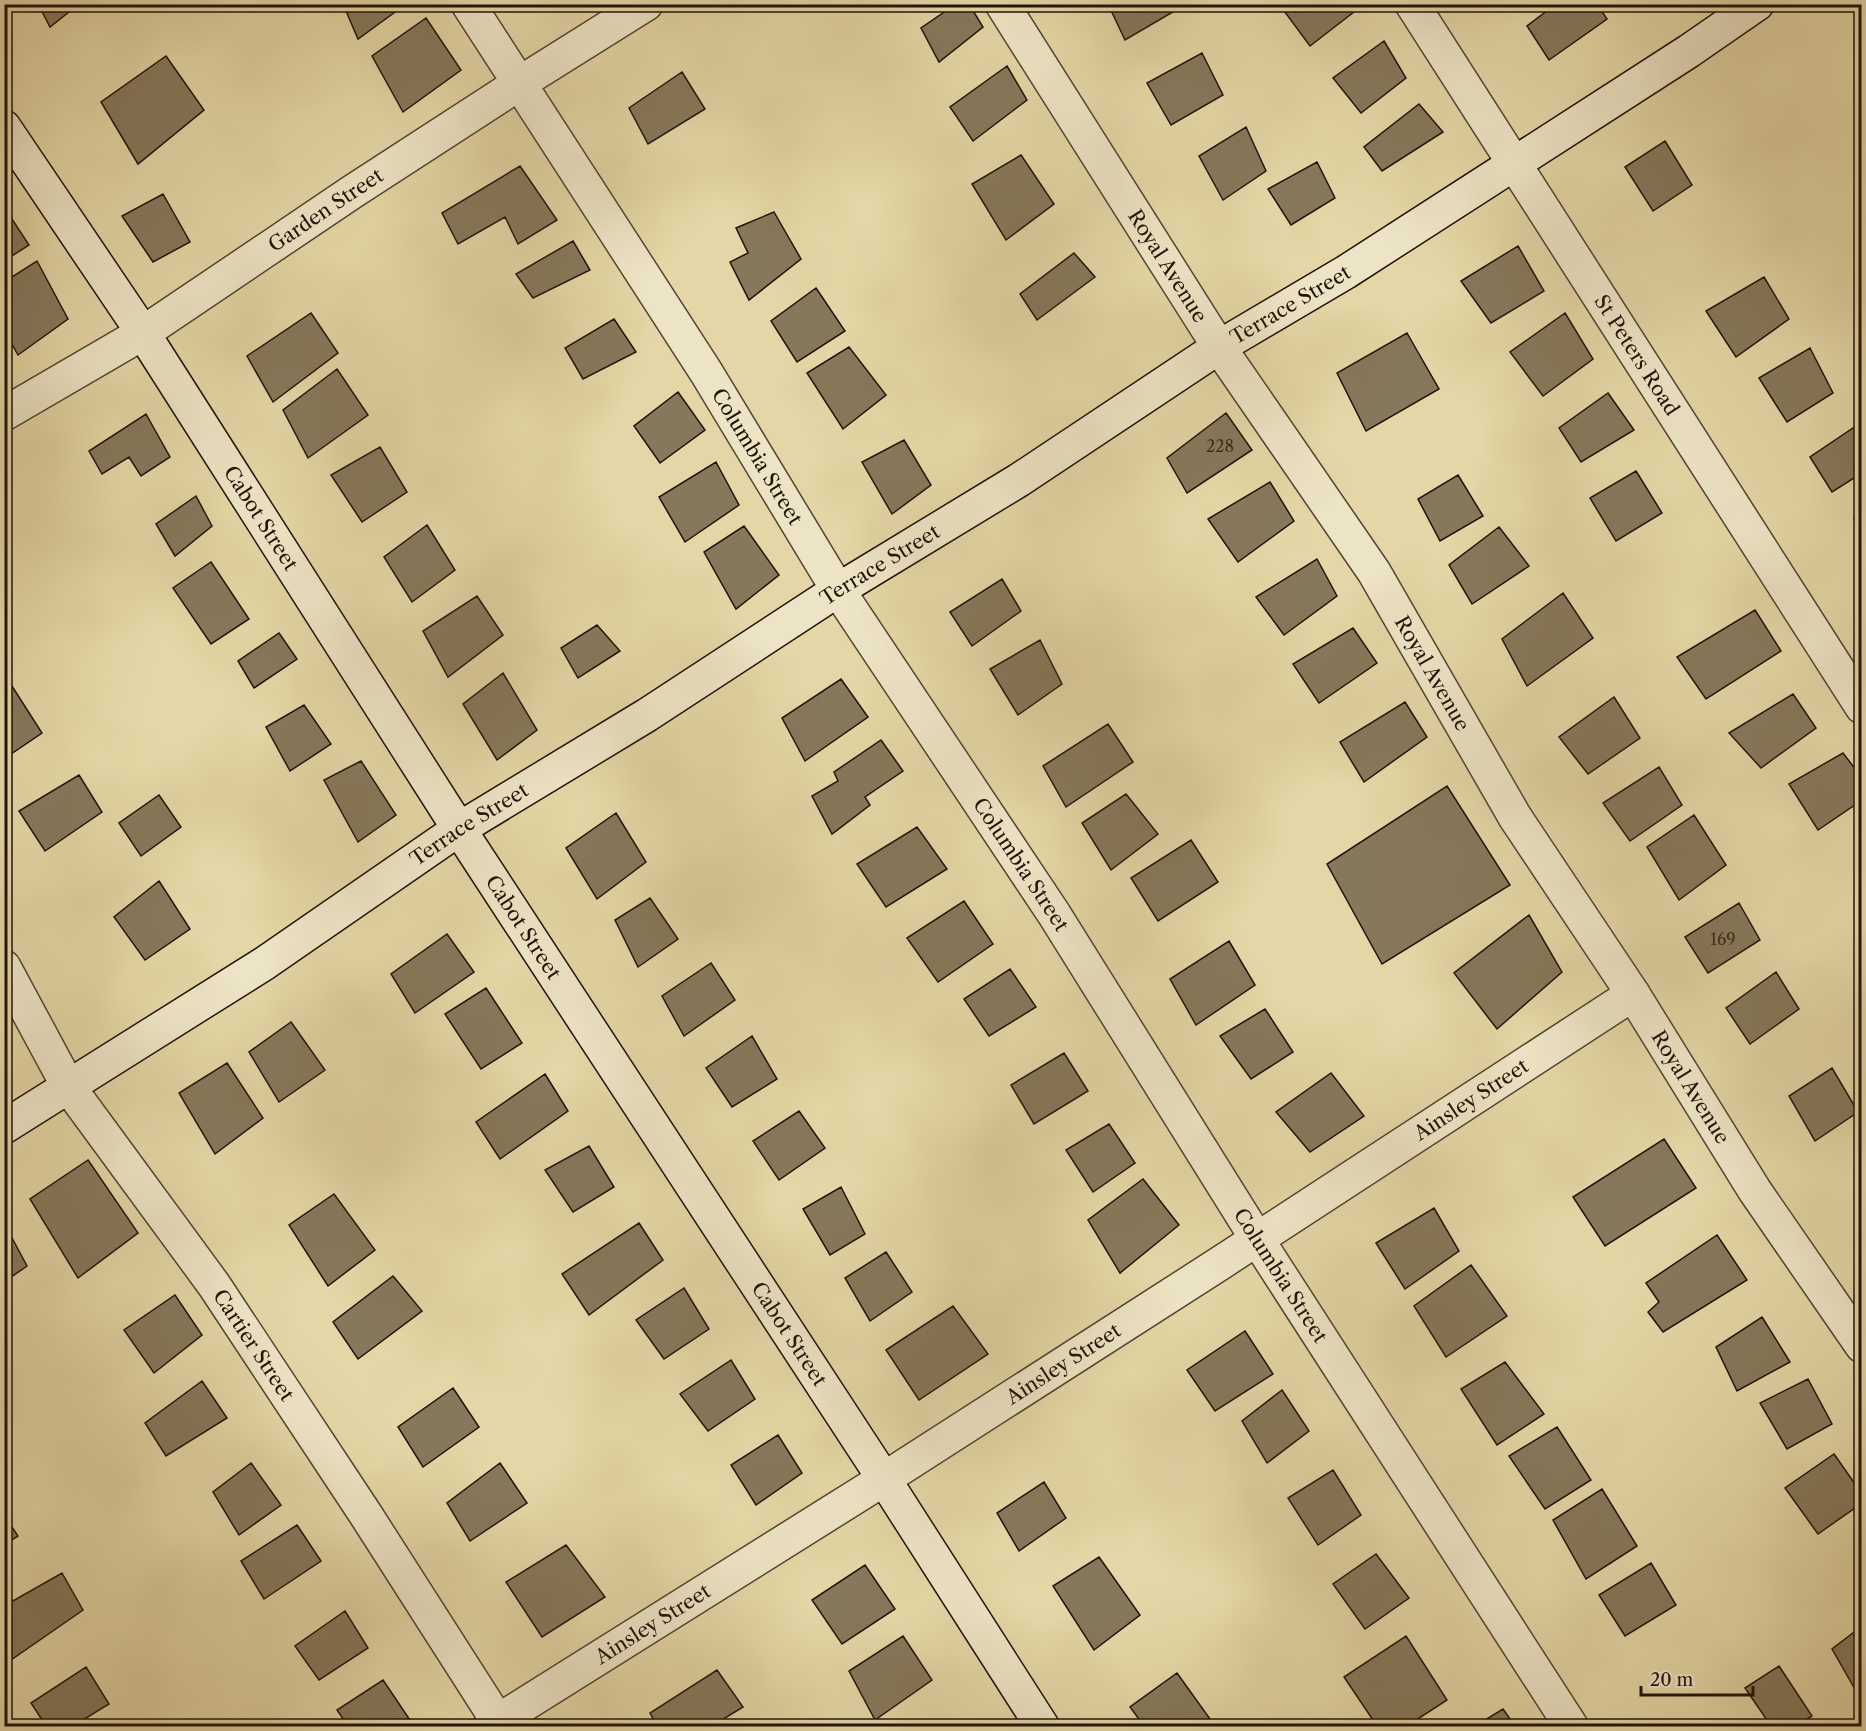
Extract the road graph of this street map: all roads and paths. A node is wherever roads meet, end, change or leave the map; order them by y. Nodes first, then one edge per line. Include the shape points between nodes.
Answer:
1 (468, 4) edge
2 (646, 4) edge
3 (1002, 4) edge
4 (1412, 4) edge
5 (1757, 4) edge
6 (520, 83) junction
7 (4, 127) edge
8 (1514, 163) junction
9 (143, 333) junction
10 (1219, 347) junction
11 (4, 414) edge
12 (838, 590) junction
13 (1862, 707) edge
14 (459, 829) junction
15 (4, 967) edge
16 (1633, 994) junction
17 (68, 1086) junction
18 (4, 1127) edge
19 (1257, 1239) junction
20 (1862, 1346) edge
21 (884, 1479) junction
22 (496, 1725) edge
23 (1042, 1726) edge
24 (1571, 1726) edge

1 - 6 street, Columbia Street
2 - 6 street, Garden Street
3 - 10 street, Royal Avenue
4 - 8 street, St Peters Road
5 - 8 street, Terrace Street
6 - 9 street, Garden Street
6 - 12 street, Columbia Street via 706,372
7 - 9 street, Cabot Street
8 - 10 street, Terrace Street via 1346,272
8 - 13 street, St Peters Road
9 - 11 street, Garden Street
9 - 14 street, Cabot Street
10 - 12 street, Terrace Street via 1019,480
10 - 16 street, Royal Avenue via 1374,572 1515,817
12 - 14 street, Terrace Street via 647,715
12 - 19 street, Columbia Street via 1054,914
14 - 17 street, Terrace Street via 265,963
14 - 21 street, Cabot Street
15 - 17 street, Cartier Street
16 - 19 street, Ainsley Street
16 - 20 street, Royal Avenue via 1755,1191
17 - 18 street, Terrace Street
17 - 22 street, Cartier Street via 214,1285 366,1515
19 - 21 street, Ainsley Street
19 - 24 street, Columbia Street
21 - 22 street, Ainsley Street
21 - 23 street, Cabot Street

